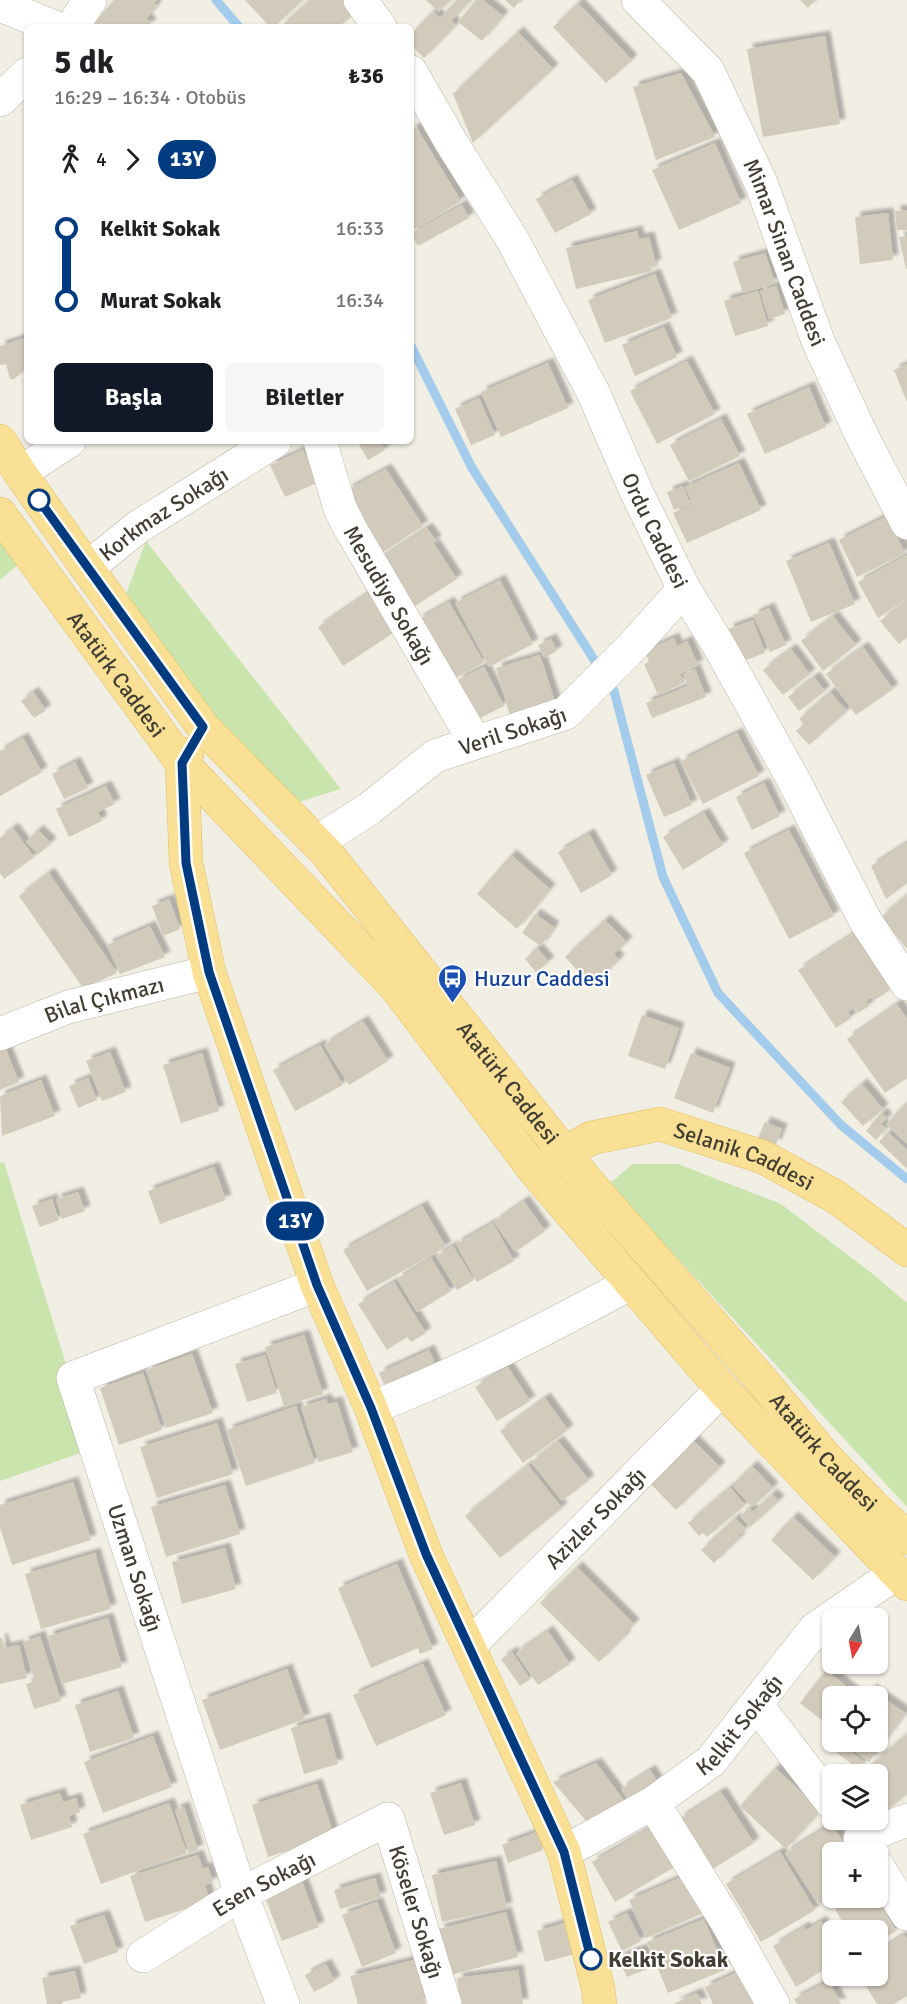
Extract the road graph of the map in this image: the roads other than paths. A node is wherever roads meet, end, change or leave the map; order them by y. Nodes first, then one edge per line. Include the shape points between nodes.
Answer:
1 (90, 0) edge
2 (360, 0) edge
3 (638, 0) edge
4 (0, 4) edge
5 (47, 24) edge
6 (74, 24) edge
7 (378, 24) edge
8 (24, 77) edge
9 (414, 77) edge
10 (0, 100) edge
11 (0, 441) edge
12 (64, 444) edge
13 (270, 444) edge
14 (321, 444) edge
15 (20, 473) junction
16 (0, 514) edge
17 (907, 523) edge
18 (87, 568) junction
19 (684, 589) junction
20 (203, 727) junction
21 (475, 742) junction
22 (182, 763) junction
23 (317, 842) junction
24 (209, 972) junction
25 (907, 984) edge
26 (0, 1034) edge
27 (565, 1152) junction
28 (535, 1171) junction
29 (907, 1250) edge
30 (631, 1283) junction
31 (317, 1285) junction
32 (723, 1389) junction
33 (371, 1408) junction
34 (907, 1538) edge
35 (903, 1574) edge
36 (469, 1646) junction
37 (756, 1704) junction
38 (822, 1790) edge
39 (653, 1803) junction
40 (388, 1819) joint
41 (907, 1820) edge
42 (858, 1837) edge
43 (564, 1852) junction
44 (888, 1883) edge
45 (241, 1894) junction
46 (907, 1914) edge
47 (143, 1956) dead end
48 (601, 1999) edge
49 (283, 2004) edge
50 (445, 2004) edge
51 (773, 2004) edge

1 - 6 street
2 - 7 street
3 - 17 street, Mimar Sinan Caddesi via 708,71 760,183 818,341
4 - 5 street
8 - 10 street
9 - 19 street, Ordu Caddesi via 512,239 593,392
11 - 15 main road, Atatürk Caddesi
12 - 15 street
13 - 18 street, Korkmaz Sokağı via 138,527
14 - 21 street, Mesudiye Sokağı via 350,528
15 - 18 main road, Atatürk Caddesi
16 - 22 main road, Atatürk Caddesi
18 - 20 main road, Atatürk Caddesi
19 - 21 street, Veril Sokağı via 566,713
19 - 25 street, Ordu Caddesi via 787,769 865,920
20 - 22 main road
20 - 23 main road, Atatürk Caddesi
21 - 23 street, Veril Sokağı via 435,756 369,809
22 - 24 main road via 186,863
22 - 28 main road, Atatürk Caddesi via 396,987
23 - 27 main road, Atatürk Caddesi
24 - 26 street, Bilal Çıkmazı via 68,1007
24 - 31 main road
27 - 28 main road, Selanik Caddesi
27 - 29 main road, Selanik Caddesi via 591,1138 660,1124 763,1157 836,1197
27 - 34 main road, Atatürk Caddesi via 828,1460
28 - 30 main road, Atatürk Caddesi
30 - 32 main road, Atatürk Caddesi
30 - 33 street via 426,1387
31 - 33 main road
31 - 45 street, Uzman Sokağı via 73,1377
32 - 35 main road, Atatürk Caddesi
32 - 36 street, Azizler Sokağı
33 - 36 main road via 426,1554
35 - 37 street, Kelkit Sokağı via 815,1629
36 - 43 main road
37 - 38 street
37 - 39 street, Kelkit Sokağı via 711,1761
39 - 43 street, Kelkit Sokağı
39 - 51 street
40 - 45 street, Esen Sokağı
40 - 50 street, Köseler Sokağı
41 - 42 street
43 - 48 main road
44 - 46 street
45 - 47 street, Esen Sokağı
45 - 49 street, Uzman Sokağı

